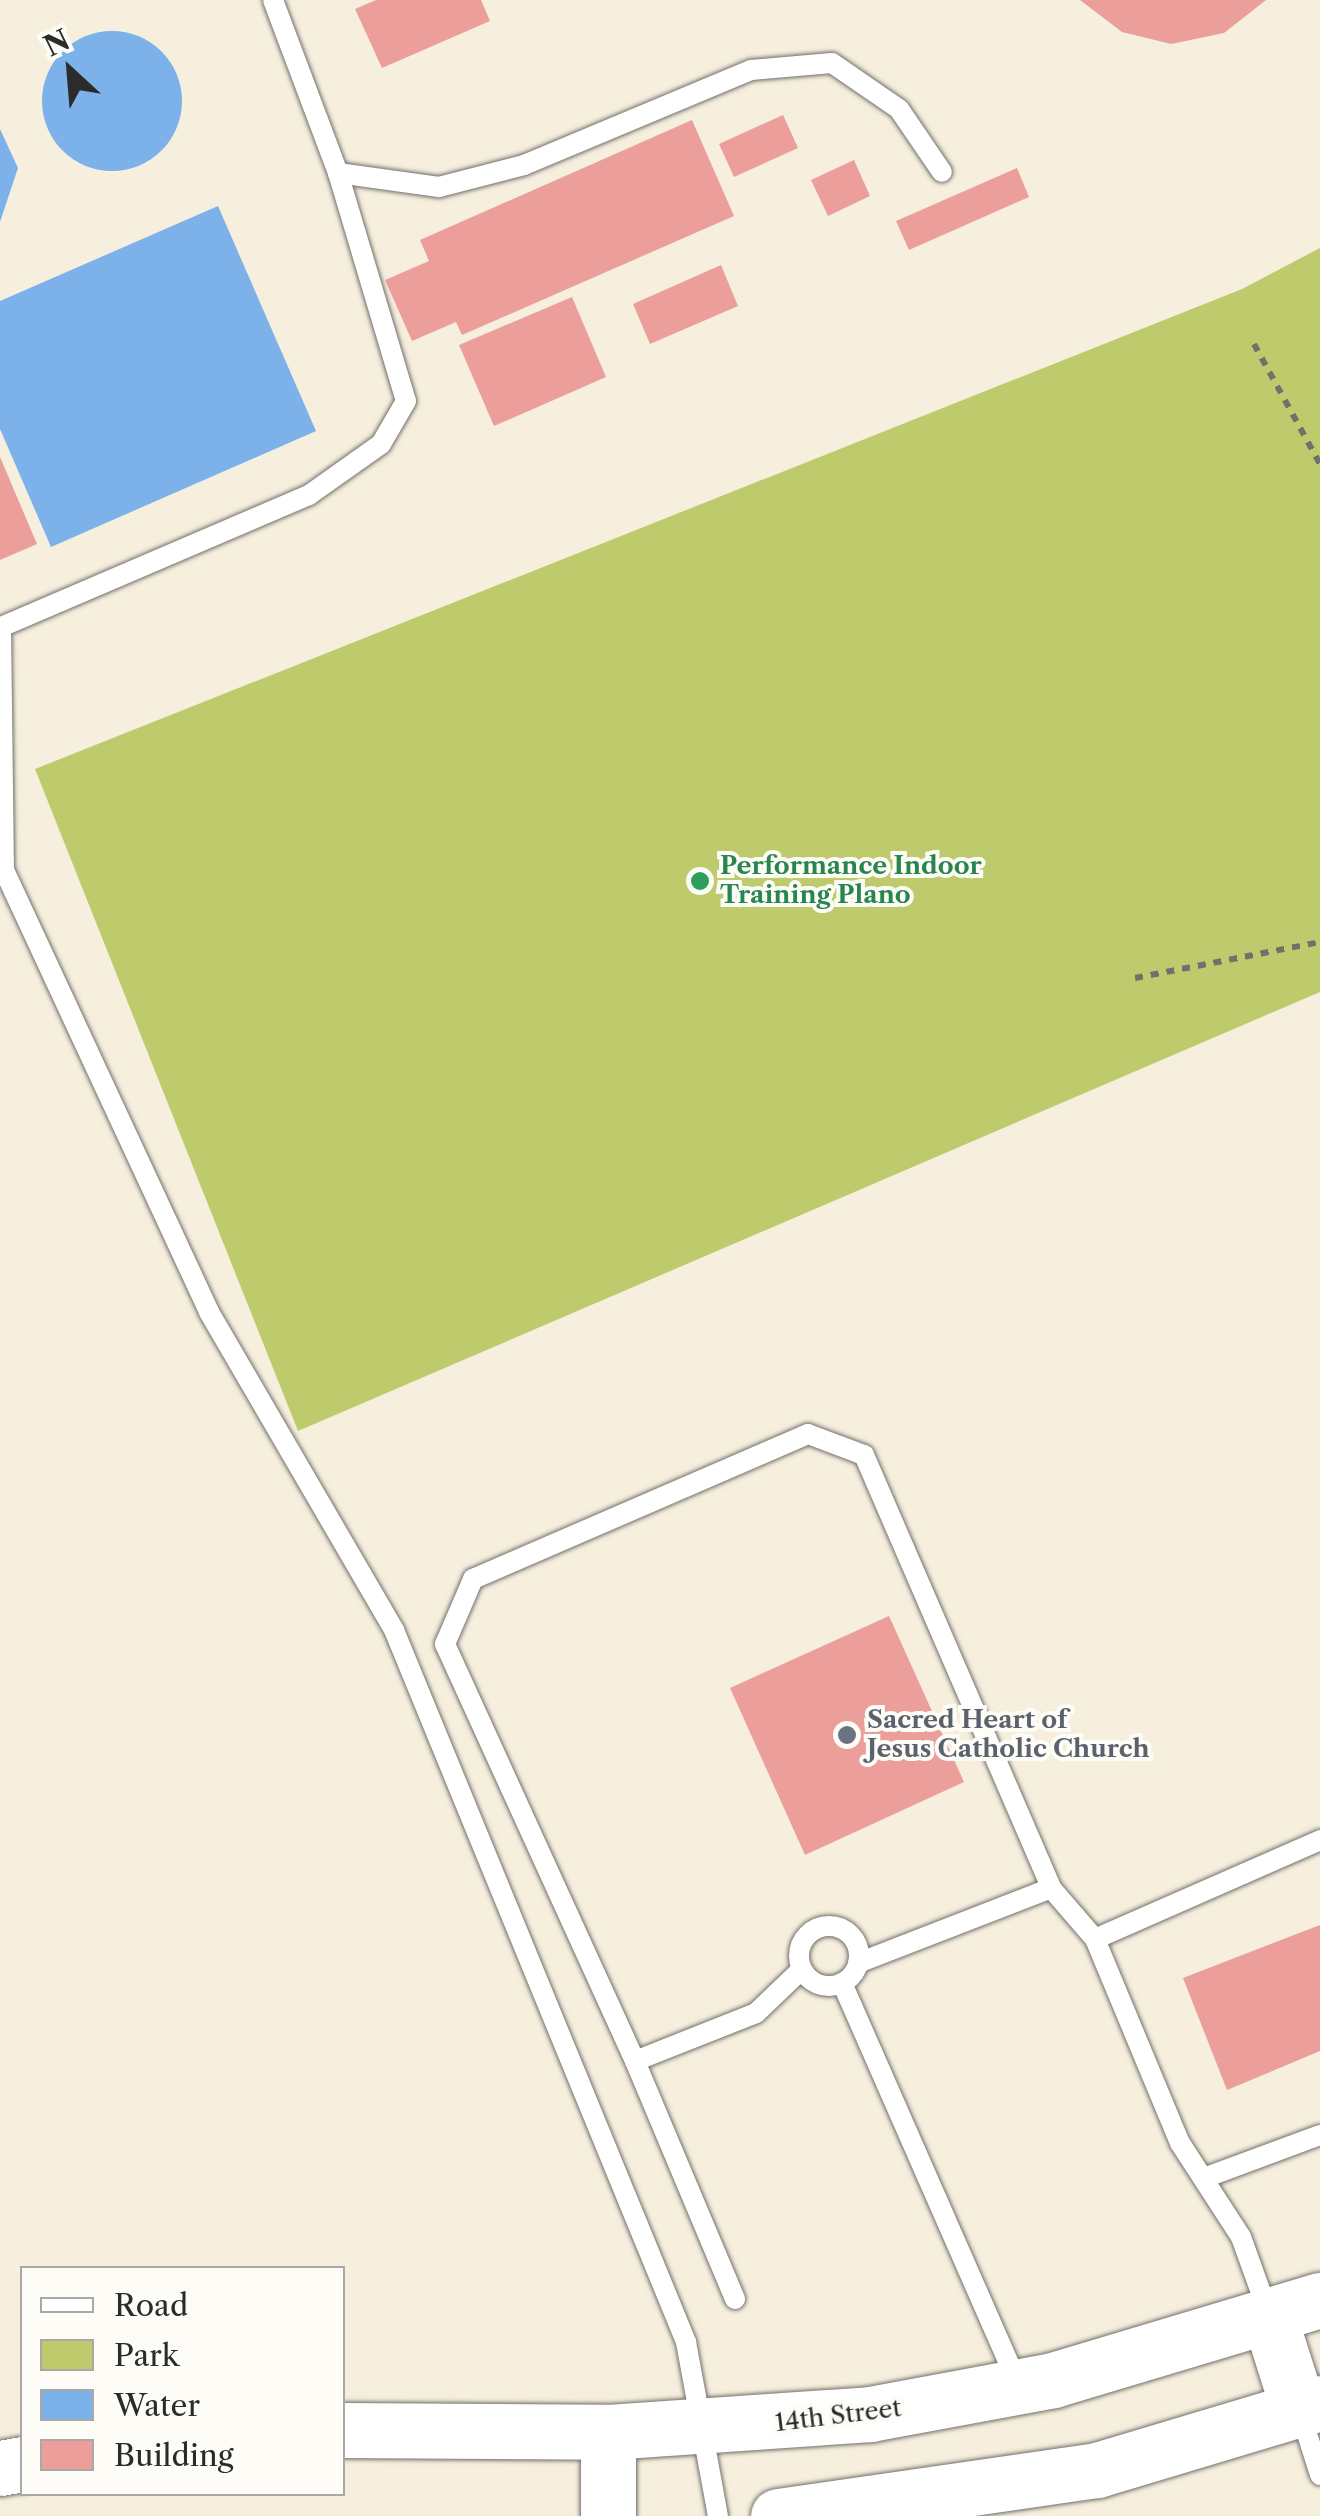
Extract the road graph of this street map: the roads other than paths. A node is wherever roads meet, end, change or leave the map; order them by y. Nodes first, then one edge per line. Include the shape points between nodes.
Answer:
1 (273, 0) edge
2 (942, 172) dead end
3 (338, 173) junction
4 (0, 627) edge
5 (1320, 1840) edge
6 (1052, 1888) junction
7 (1095, 1938) junction
8 (858, 1963) junction
9 (802, 1970) junction
10 (842, 1983) junction
11 (635, 2060) junction
12 (1320, 2135) edge
13 (1204, 2178) junction
14 (735, 2299) dead end
15 (1320, 2300) edge
16 (1270, 2319) junction
17 (1019, 2386) junction
18 (1310, 2407) edge
19 (706, 2429) junction
20 (345, 2430) edge
21 (608, 2432) junction
22 (1320, 2475) edge
23 (853, 2512) edge
24 (608, 2516) edge
25 (718, 2516) edge
26 (778, 2516) edge

1 - 3 lane
2 - 3 lane via 898,109 832,64 751,70 524,165 439,187
3 - 4 lane via 406,401 380,444 309,495
4 - 19 lane via 4,870 209,1312 394,1630 686,2342
5 - 7 lane
6 - 7 lane
6 - 8 lane
6 - 11 lane via 864,1455 808,1434 472,1579 445,1644
7 - 13 lane via 1180,2143
8 - 9 lane via 852,1937 826,1926 802,1940
8 - 10 lane
9 - 10 lane via 817,1984
9 - 11 lane via 756,2014
10 - 17 lane
11 - 14 lane
12 - 13 lane
13 - 16 lane via 1242,2237
15 - 16 main road, 14th Street
16 - 17 main road, 14th Street
16 - 18 main road
17 - 19 main road, 14th Street via 870,2414
18 - 22 lane
18 - 23 main road via 1097,2470
19 - 21 main road, 14th Street
19 - 25 lane
20 - 21 main road, 14th Street
21 - 24 main road
23 - 26 main road

